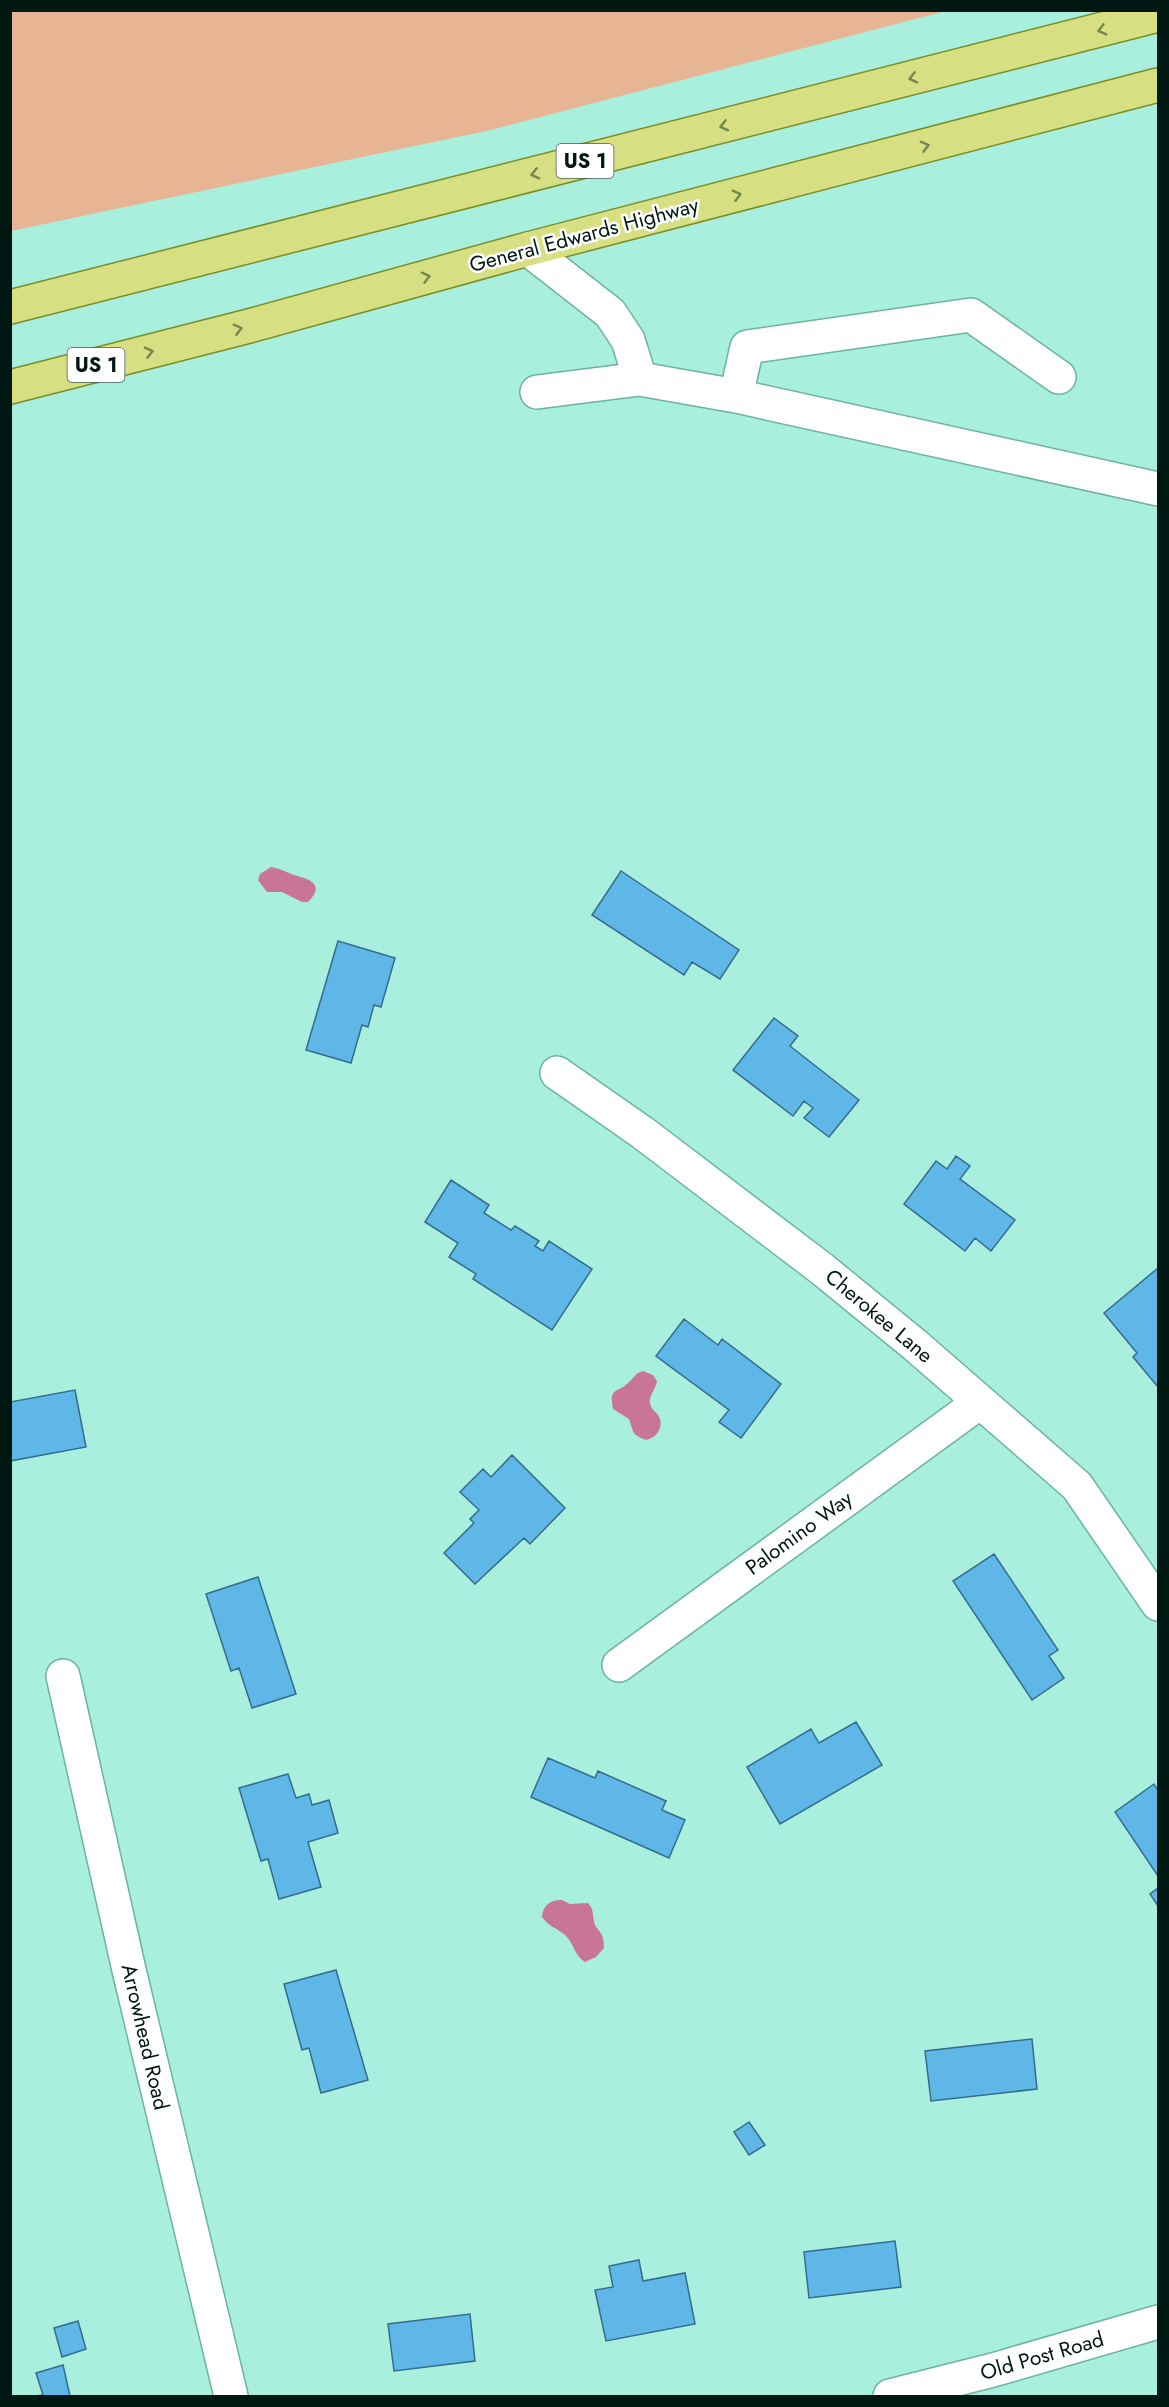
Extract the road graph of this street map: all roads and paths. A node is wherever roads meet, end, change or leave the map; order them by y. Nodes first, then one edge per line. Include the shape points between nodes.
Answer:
1 (1158, 15) edge
2 (1158, 85) edge
3 (528, 249) junction
4 (10, 307) edge
5 (1059, 377) dead end
6 (640, 379) junction
7 (10, 387) edge
8 (537, 392) dead end
9 (736, 396) junction
10 (1158, 489) edge
11 (557, 1073) dead end
12 (980, 1402) junction
13 (1158, 1604) edge
14 (619, 1665) dead end
15 (63, 1676) dead end
16 (1158, 2322) edge
17 (231, 2397) edge
18 (890, 2397) edge

1 -> 4 main road, US 1
3 -> 2 main road, General Edwards Highway / US 1
3 - 6 street via 610,313 628,340
7 -> 3 main road, General Edwards Highway / US 1
5 - 9 street via 971,315 747,347
6 - 8 street
6 - 9 street
9 - 10 street
11 - 12 street, Cherokee Lane via 822,1269
12 - 13 street, Cherokee Lane via 1077,1486
12 - 14 street, Palomino Way
15 - 17 street, Arrowhead Road
16 - 18 street, Old Post Road

